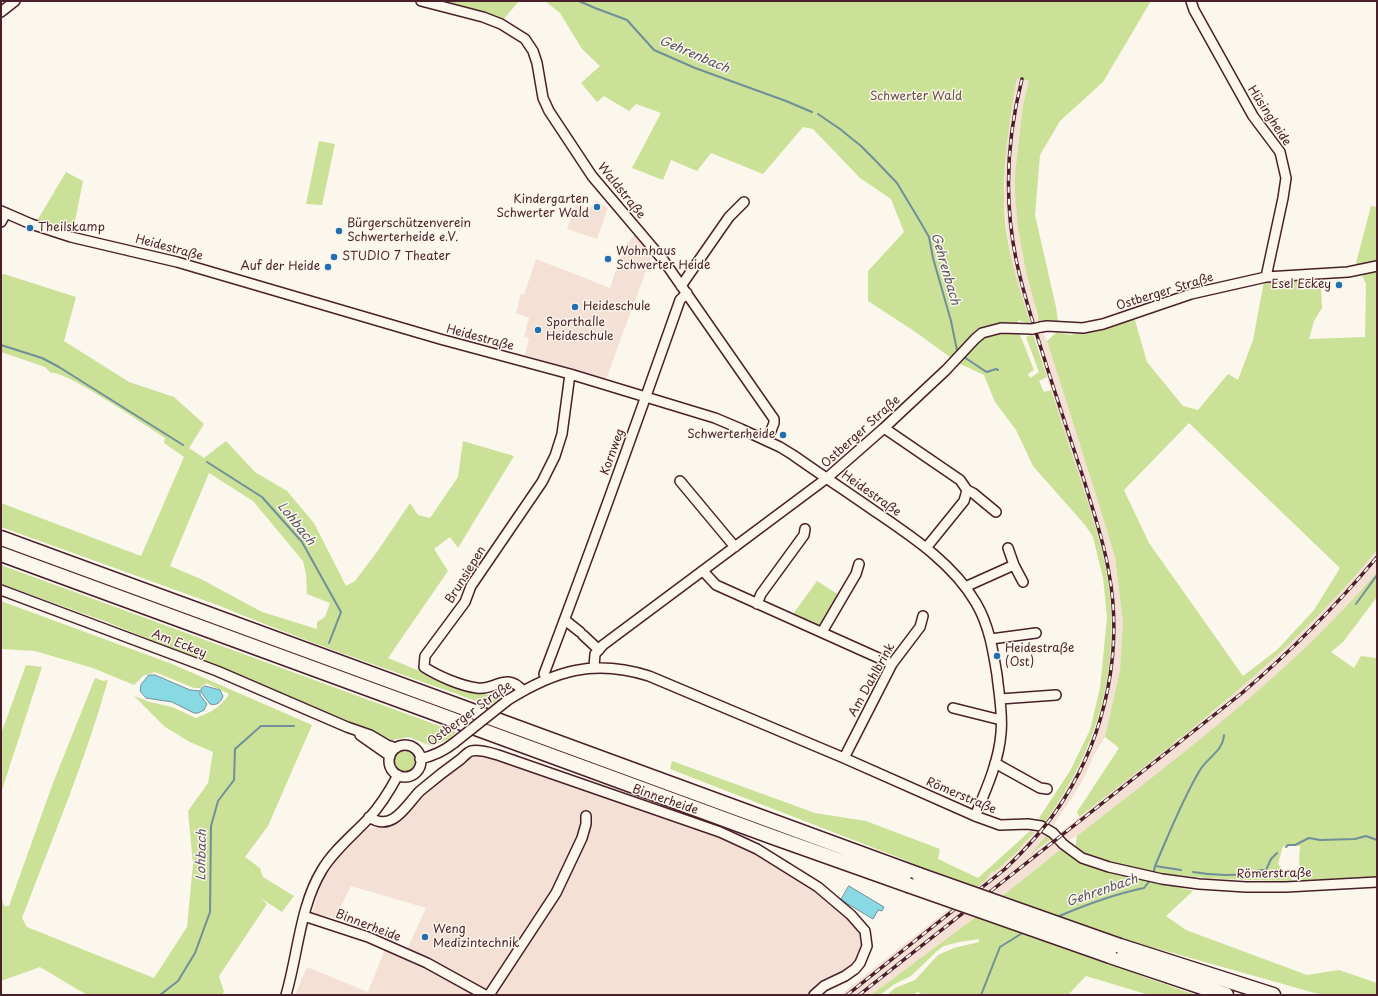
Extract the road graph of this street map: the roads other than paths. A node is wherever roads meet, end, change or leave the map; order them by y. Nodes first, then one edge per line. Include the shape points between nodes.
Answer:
1 (15, 1) edge
2 (421, 1) edge
3 (1191, 1) edge
4 (1, 12) edge
5 (744, 202) dead end
6 (4, 212) edge
7 (1, 222) edge
8 (1377, 266) edge
9 (1266, 276) junction
10 (684, 290) junction
11 (570, 374) junction
12 (646, 397) junction
13 (884, 428) junction
14 (767, 441) junction
15 (827, 478) junction
16 (680, 481) dead end
17 (966, 490) junction
18 (996, 512) dead end
19 (805, 529) dead end
20 (1, 538) edge
21 (735, 547) junction
22 (926, 548) junction
23 (1008, 548) dead end
24 (1, 554) edge
25 (859, 564) dead end
26 (1014, 565) junction
27 (703, 571) junction
28 (1023, 582) dead end
29 (965, 587) junction
30 (1, 590) edge
31 (757, 604) junction
32 (923, 616) dead end
33 (565, 620) junction
34 (822, 632) junction
35 (1036, 633) dead end
36 (991, 639) junction
37 (599, 650) junction
38 (892, 664) junction
39 (594, 667) junction
40 (544, 674) dead end
41 (523, 691) junction
42 (1056, 695) dead end
43 (1000, 699) junction
44 (953, 708) dead end
45 (1001, 720) junction
46 (347, 726) junction
47 (396, 748) junction
48 (390, 756) junction
49 (844, 758) junction
50 (420, 759) junction
51 (995, 763) junction
52 (398, 776) junction
53 (1047, 789) dead end
54 (586, 816) dead end
55 (975, 816) junction
56 (369, 817) junction
57 (1377, 882) edge
58 (304, 916) junction
59 (485, 994) edge
60 (286, 995) edge
61 (815, 995) edge
62 (1226, 995) edge
63 (1273, 995) edge

1 - 4 street
2 - 10 street, Waldstraße via 483,17 501,24 525,39 533,51 543,98 549,111 592,176 664,261
3 - 9 street, Hüsingheide via 1253,116 1280,152 1286,178
5 - 10 street, Kornweg via 729,217
6 - 7 street
6 - 11 street, Heidestraße via 71,237 177,262
8 - 9 street, Ostberger Straße via 1348,272
9 - 13 street, Ostberger Straße via 1191,294 1103,324 1083,328 1001,328 982,333
10 - 12 street, Kornweg
10 - 14 street, Waldstraße via 774,419
11 - 12 street, Heidestraße
11 - 41 street, Brunsiepen via 562,434 546,475 471,586 465,602 425,656 424,667 434,674 481,688 503,681 513,683
12 - 14 street, Heidestraße via 715,418
12 - 33 street, Kornweg
13 - 15 street, Ostberger Straße
13 - 17 street via 960,480
14 - 15 street, Heidestraße via 794,455
15 - 21 street, Ostberger Straße
15 - 22 street, Heidestraße
16 - 21 street
17 - 18 street
17 - 22 street via 964,501
19 - 31 street via 804,536 761,594
20 - 63 highway, bridge via 919,874 1120,946
21 - 27 street, Ostberger Straße
22 - 29 street, Heidestraße
23 - 26 street
24 - 62 highway, bridge via 774,838
25 - 34 street via 856,574
26 - 28 street
26 - 29 street
27 - 31 street via 716,585
27 - 37 street, Ostberger Straße
29 - 36 street, Heidestraße via 976,603
30 - 46 street, Am Eckey via 217,672
31 - 34 street
32 - 38 street, Am Dahlbrink via 920,627
33 - 37 street
33 - 40 street, Kornweg
34 - 38 street
35 - 36 street
36 - 43 street, Heidestraße
37 - 39 street
38 - 49 street, Am Dahlbrink
39 - 41 street, Ostberger Straße via 543,680
39 - 49 street, Römerstraße via 627,670 649,676
41 - 50 street, Ostberger Straße, bridge via 441,752
42 - 43 street
43 - 45 street, Heidestraße
44 - 45 street
45 - 51 street, Heidestraße
46 - 47 street, Am Eckey
46 - 48 street, Am Eckey
47 - 48 street
47 - 50 street via 411,747 419,754
48 - 52 street via 389,765
49 - 55 street, Römerstraße
50 - 52 street via 420,765 414,774 409,777
51 - 53 street via 1040,788
51 - 55 street, Heidestraße
52 - 56 street
54 - 59 street, Binnerheide via 582,838 556,893
55 - 57 street, Römerstraße via 1000,825 1041,826 1082,858 1162,879 1246,887
56 - 58 street via 323,868 312,889
56 - 61 street, Binnerheide via 377,822 387,822 396,818 420,792 445,771 471,751 483,751 720,832 757,849 818,887 851,915 865,931 867,946 860,963 845,976 824,986
58 - 59 street, Binnerheide via 368,937
58 - 60 street

